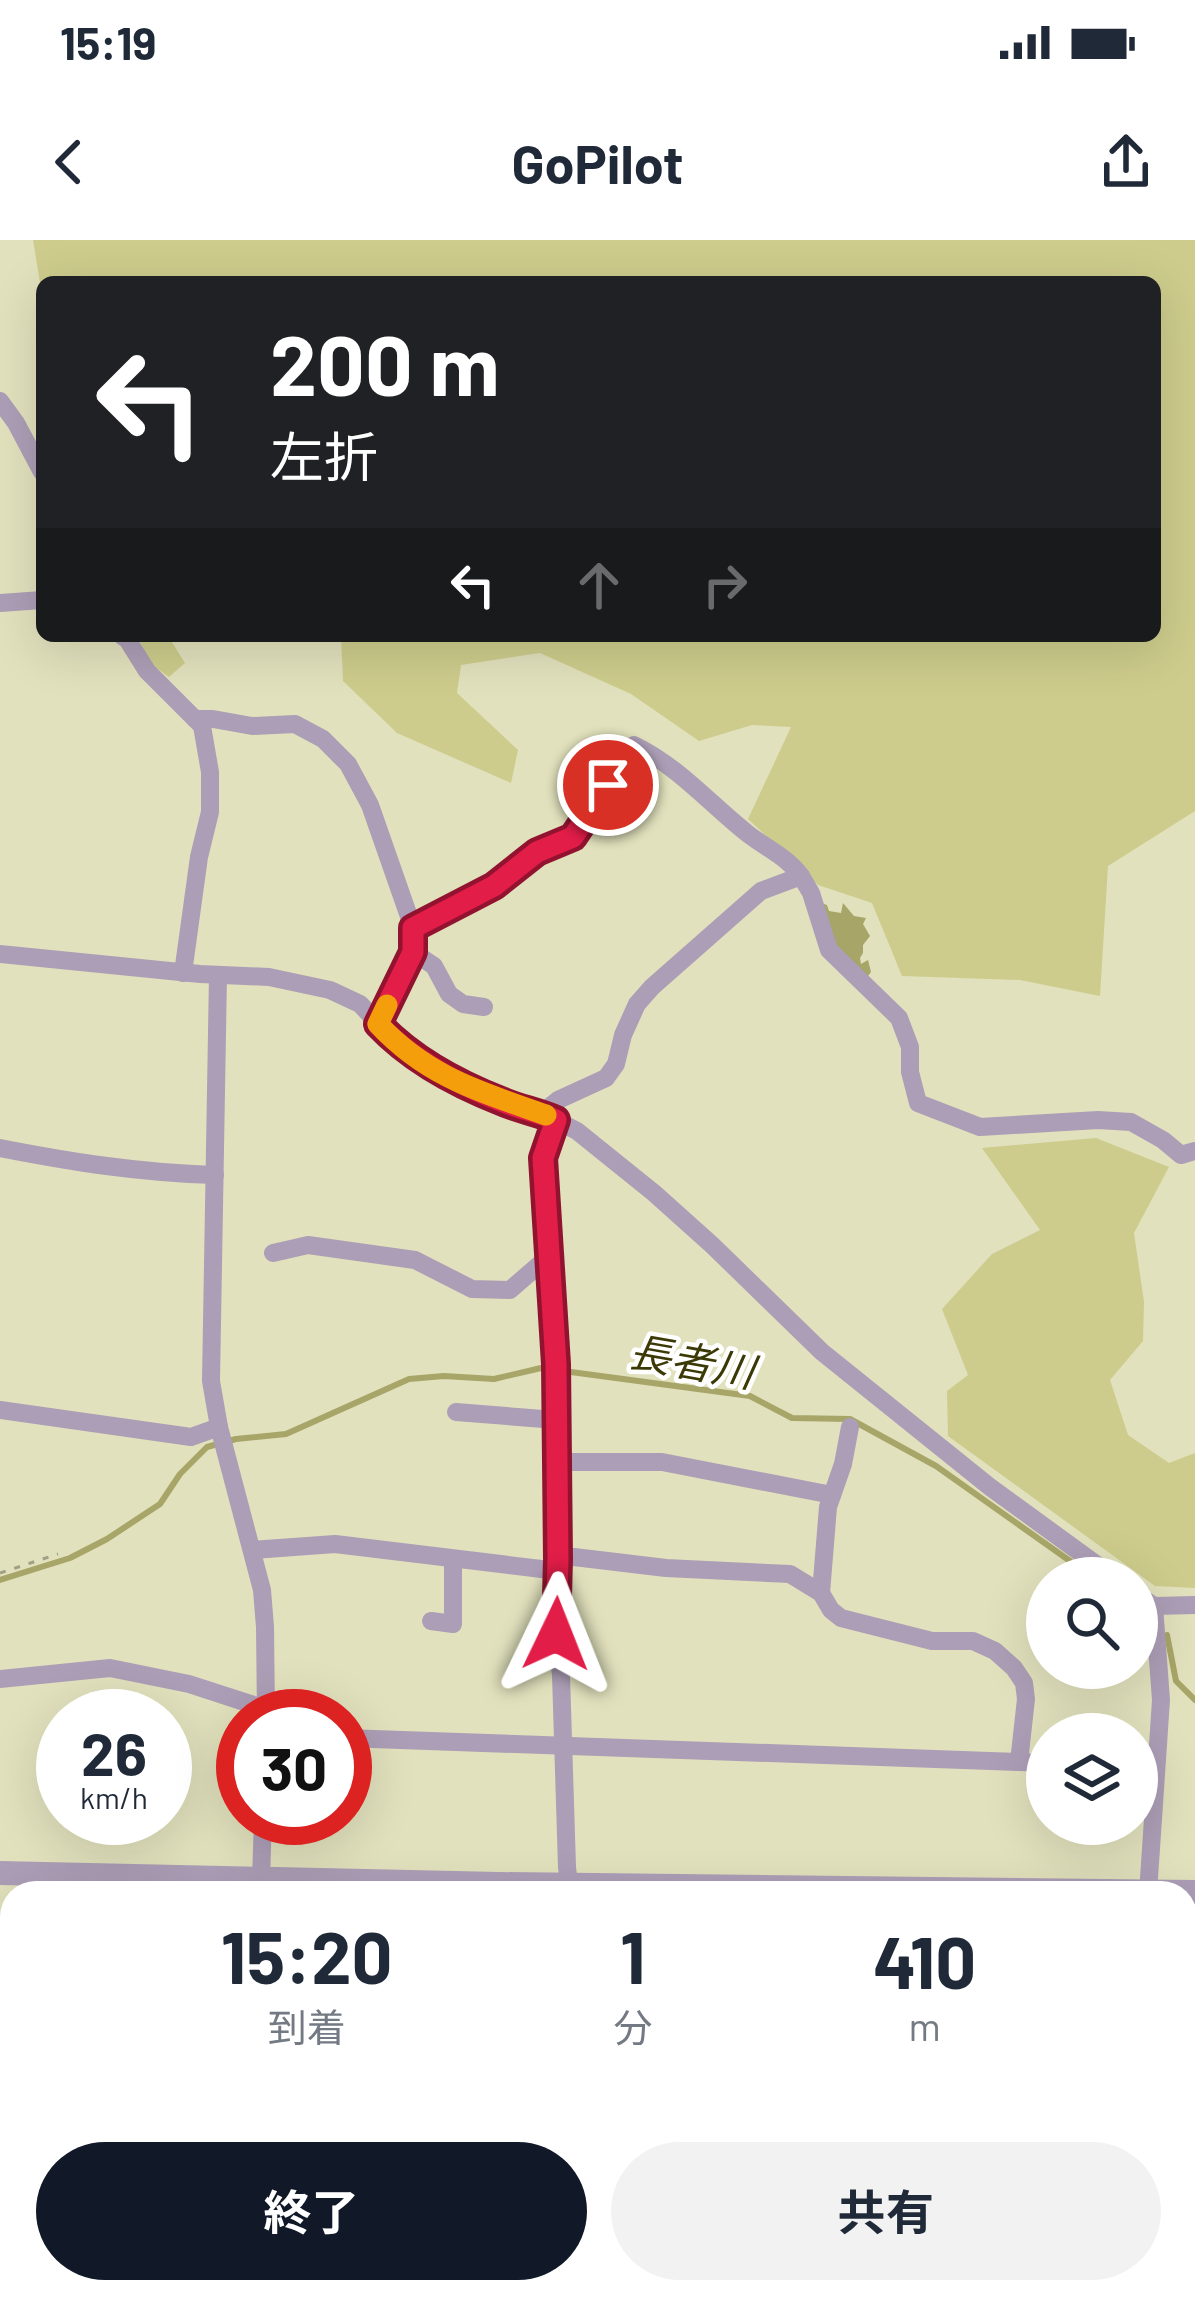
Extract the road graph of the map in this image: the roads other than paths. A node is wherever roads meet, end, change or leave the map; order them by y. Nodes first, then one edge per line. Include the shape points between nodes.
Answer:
1 (0, 401) edge
2 (36, 461) edge
3 (36, 600) edge
4 (0, 603) edge
5 (128, 642) edge
6 (195, 718) junction
7 (801, 876) junction
8 (413, 928) junction
9 (413, 952) junction
10 (0, 953) edge
11 (183, 973) junction
12 (218, 975) junction
13 (484, 1007) dead end
14 (378, 1024) junction
15 (549, 1117) junction
16 (0, 1148) edge
17 (1195, 1151) edge
18 (215, 1175) junction
19 (273, 1253) dead end
20 (548, 1256) junction
21 (0, 1410) edge
22 (456, 1412) dead end
23 (556, 1420) junction
24 (850, 1427) dead end
25 (221, 1437) junction
26 (556, 1462) junction
27 (832, 1495) junction
28 (252, 1550) junction
29 (1087, 1557) edge
30 (453, 1559) junction
31 (558, 1565) junction
32 (821, 1593) junction
33 (1195, 1605) edge
34 (1158, 1606) edge
35 (430, 1621) dead end
36 (1158, 1660) edge
37 (0, 1679) edge
38 (266, 1689) edge
39 (216, 1694) edge
40 (1158, 1713) edge
41 (372, 1739) edge
42 (563, 1745) junction
43 (1018, 1762) junction
44 (1026, 1762) edge
45 (262, 1845) edge
46 (1147, 1845) edge
47 (0, 1874) edge
48 (261, 1879) junction
49 (323, 1881) edge
50 (569, 1881) edge
51 (1148, 1881) edge

1 - 2 street
3 - 4 street
5 - 6 street
6 - 8 street via 295,724 323,739 370,805
6 - 11 street via 210,772 210,812
7 - 8 street via 634,745 622,752 573,837
7 - 15 street via 761,891 652,987 606,1078 559,1100
7 - 17 street via 829,950 898,1018 918,1102 980,1126 1131,1123 1181,1155
8 - 9 street
9 - 13 street via 434,966 449,994
9 - 14 street
10 - 11 street
11 - 12 street
12 - 14 street via 330,990
12 - 18 street
14 - 15 street via 447,1076
15 - 20 street
15 - 29 street via 653,1193 822,1352
16 - 18 street via 114,1169
18 - 25 street via 211,1381
19 - 20 street via 308,1245 416,1260 472,1289 510,1290
20 - 23 street
21 - 25 street
22 - 23 street
23 - 26 street
24 - 27 street
25 - 28 street
26 - 27 street via 662,1462
26 - 31 street
27 - 32 street
28 - 30 street via 335,1544
28 - 38 street via 266,1628
30 - 31 street
30 - 35 street via 453,1624
31 - 32 street via 574,1557 790,1574
31 - 42 street
32 - 43 street via 841,1618 995,1651 1024,1683
33 - 34 street
36 - 40 street
37 - 39 street via 110,1668
41 - 42 street
42 - 43 street
42 - 50 street
43 - 44 street
45 - 48 street
46 - 51 street
47 - 48 street
48 - 49 street

